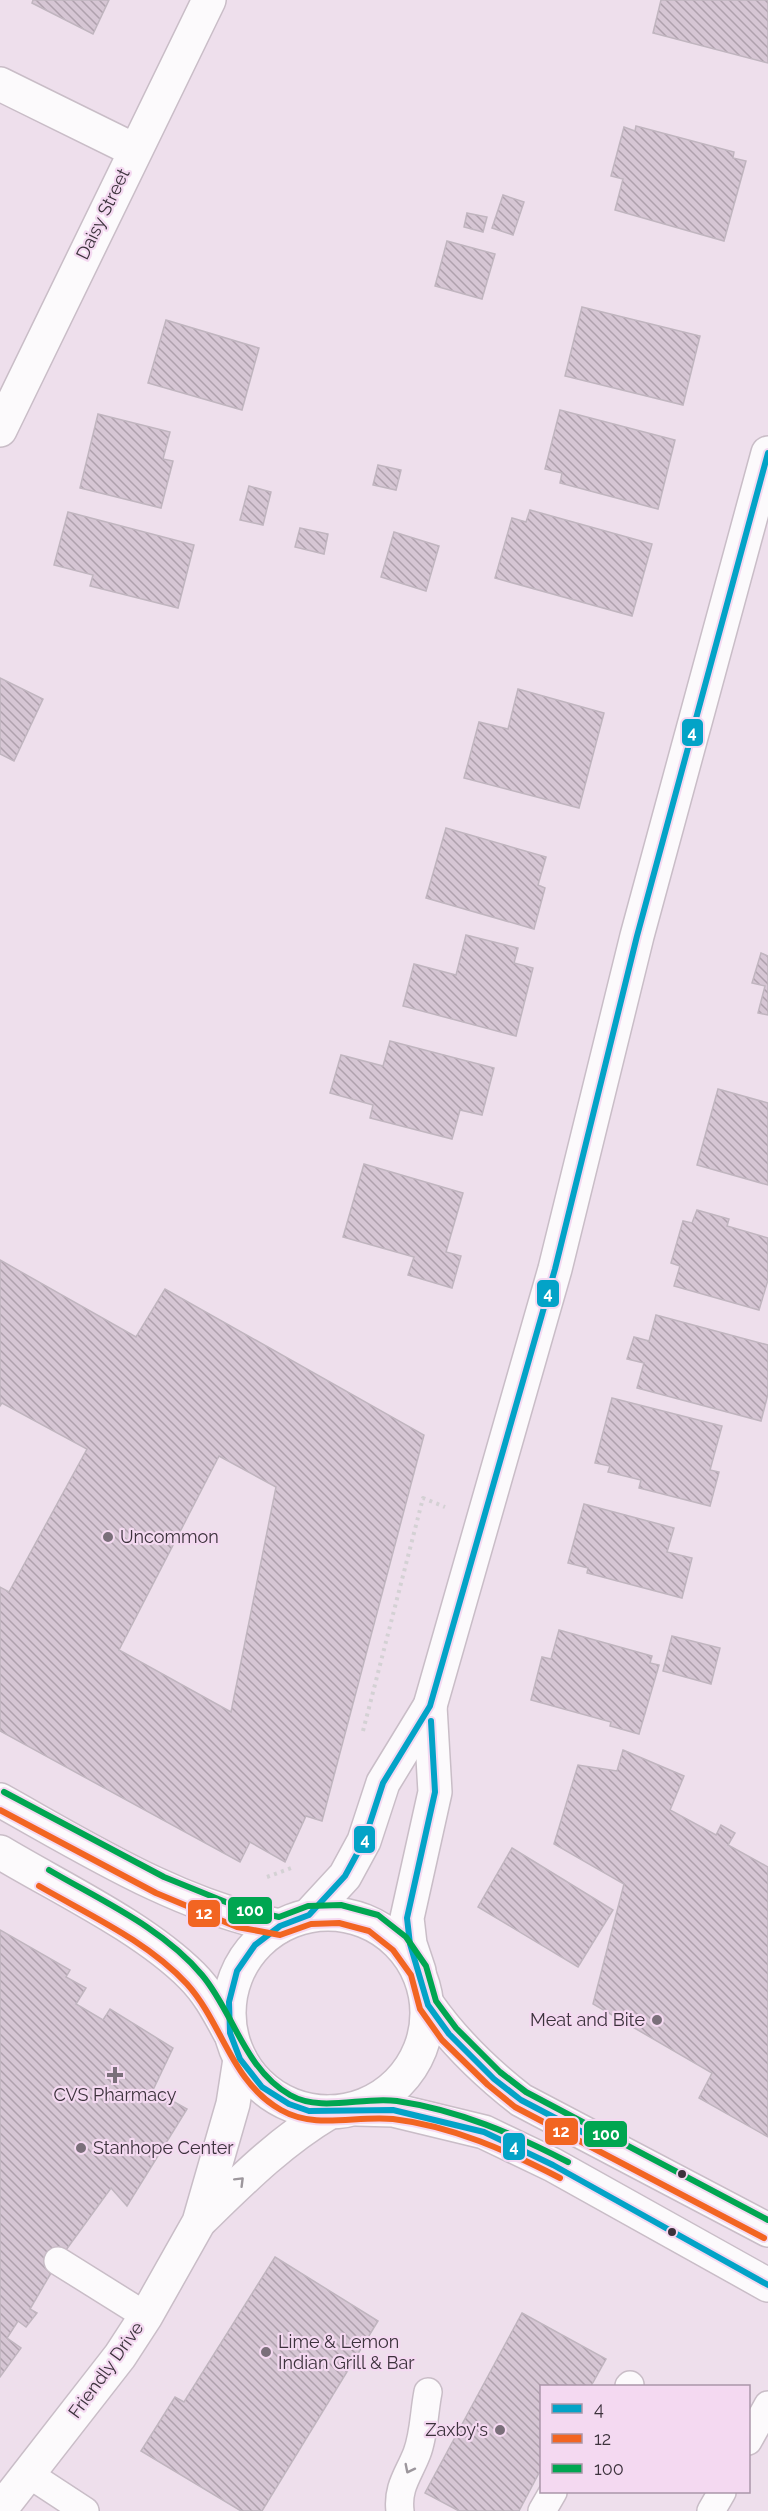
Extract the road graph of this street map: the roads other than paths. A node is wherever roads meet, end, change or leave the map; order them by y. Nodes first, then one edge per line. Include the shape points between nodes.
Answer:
1 (208, 0) edge
2 (0, 84) edge
3 (134, 150) junction
4 (0, 430) edge
5 (768, 453) edge
6 (430, 1706) junction
7 (0, 1800) edge
8 (0, 1852) edge
9 (295, 1921) junction
10 (419, 1971) junction
11 (428, 2005) junction
12 (235, 2046) junction
13 (343, 2110) junction
14 (199, 2222) junction
15 (768, 2230) edge
16 (58, 2261) dead end
17 (768, 2285) edge
18 (146, 2316) junction
19 (428, 2392) dead end
20 (768, 2405) edge
21 (750, 2437) edge
22 (27, 2473) junction
23 (551, 2493) edge
24 (721, 2493) edge
25 (0, 2510) edge
26 (85, 2511) edge
27 (400, 2511) edge
28 (542, 2511) edge
29 (711, 2511) edge

1 - 3 main road, Daisy Street
2 - 3 main road
3 - 4 main road, Daisy Street
5 - 6 main road via 638,936 555,1269
6 - 9 main road via 384,1783 364,1841 345,1876
6 - 10 main road via 435,1792 407,1918
7 - 9 main road via 185,1897 240,1918
8 - 12 main road via 126,1927 183,1969 212,1999
9 - 10 main road via 340,1914 373,1923 400,1944
9 - 12 main road via 255,1945 237,1971 229,2002
10 - 11 main road
11 - 13 main road via 425,2039 411,2069 387,2093
11 - 15 main road via 460,2047 521,2100
12 - 13 main road via 261,2087 288,2104 309,2111
12 - 14 main road, Friendly Drive via 234,2104
14 -> 13 main road, Friendly Drive via 264,2157 302,2129
13 - 17 main road via 393,2110 484,2132 553,2164
14 - 18 main road, Friendly Drive
16 - 18 lane
18 - 22 main road, Friendly Drive via 120,2356
19 -> 27 lane via 417,2452 404,2477
20 - 21 lane
22 - 25 main road, Friendly Drive
22 - 26 lane
23 - 28 lane
24 - 29 lane

